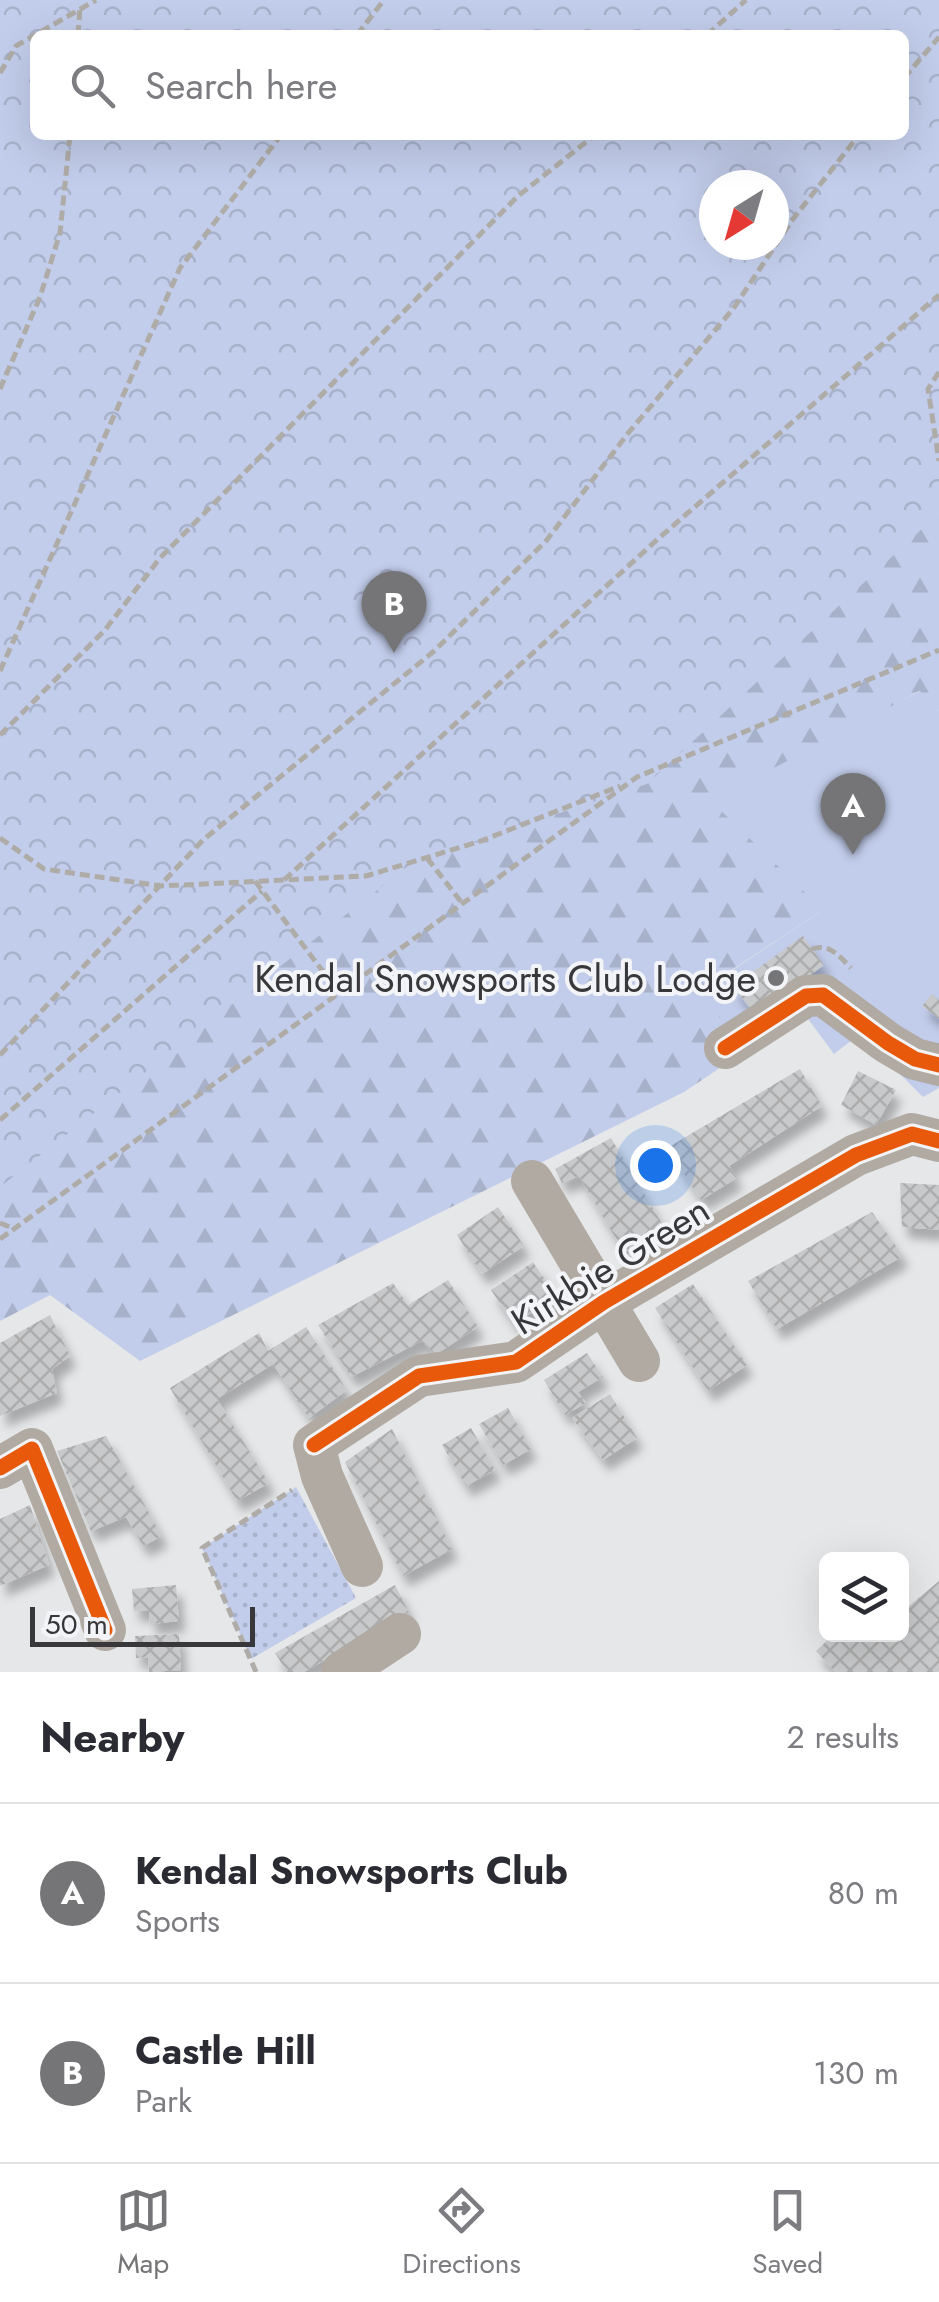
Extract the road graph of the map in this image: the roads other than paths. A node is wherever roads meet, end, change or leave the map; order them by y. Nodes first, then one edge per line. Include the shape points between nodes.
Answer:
1 (724, 1048) dead end
2 (939, 1065) edge
3 (939, 1141) edge
4 (532, 1180) dead end
5 (604, 1302) junction
6 (638, 1361) dead end
7 (0, 1468) edge
8 (362, 1566) dead end
9 (104, 1630) dead end
10 (400, 1634) dead end
11 (342, 1672) edge

1 - 2 street via 806,996 823,995 888,1043
3 - 5 street, Kirkbie Green via 912,1134 856,1155
4 - 5 street
5 - 6 street
5 - 8 street, Kirkbie Green via 516,1362 419,1376 314,1446
7 - 9 street via 32,1449
10 - 11 street

